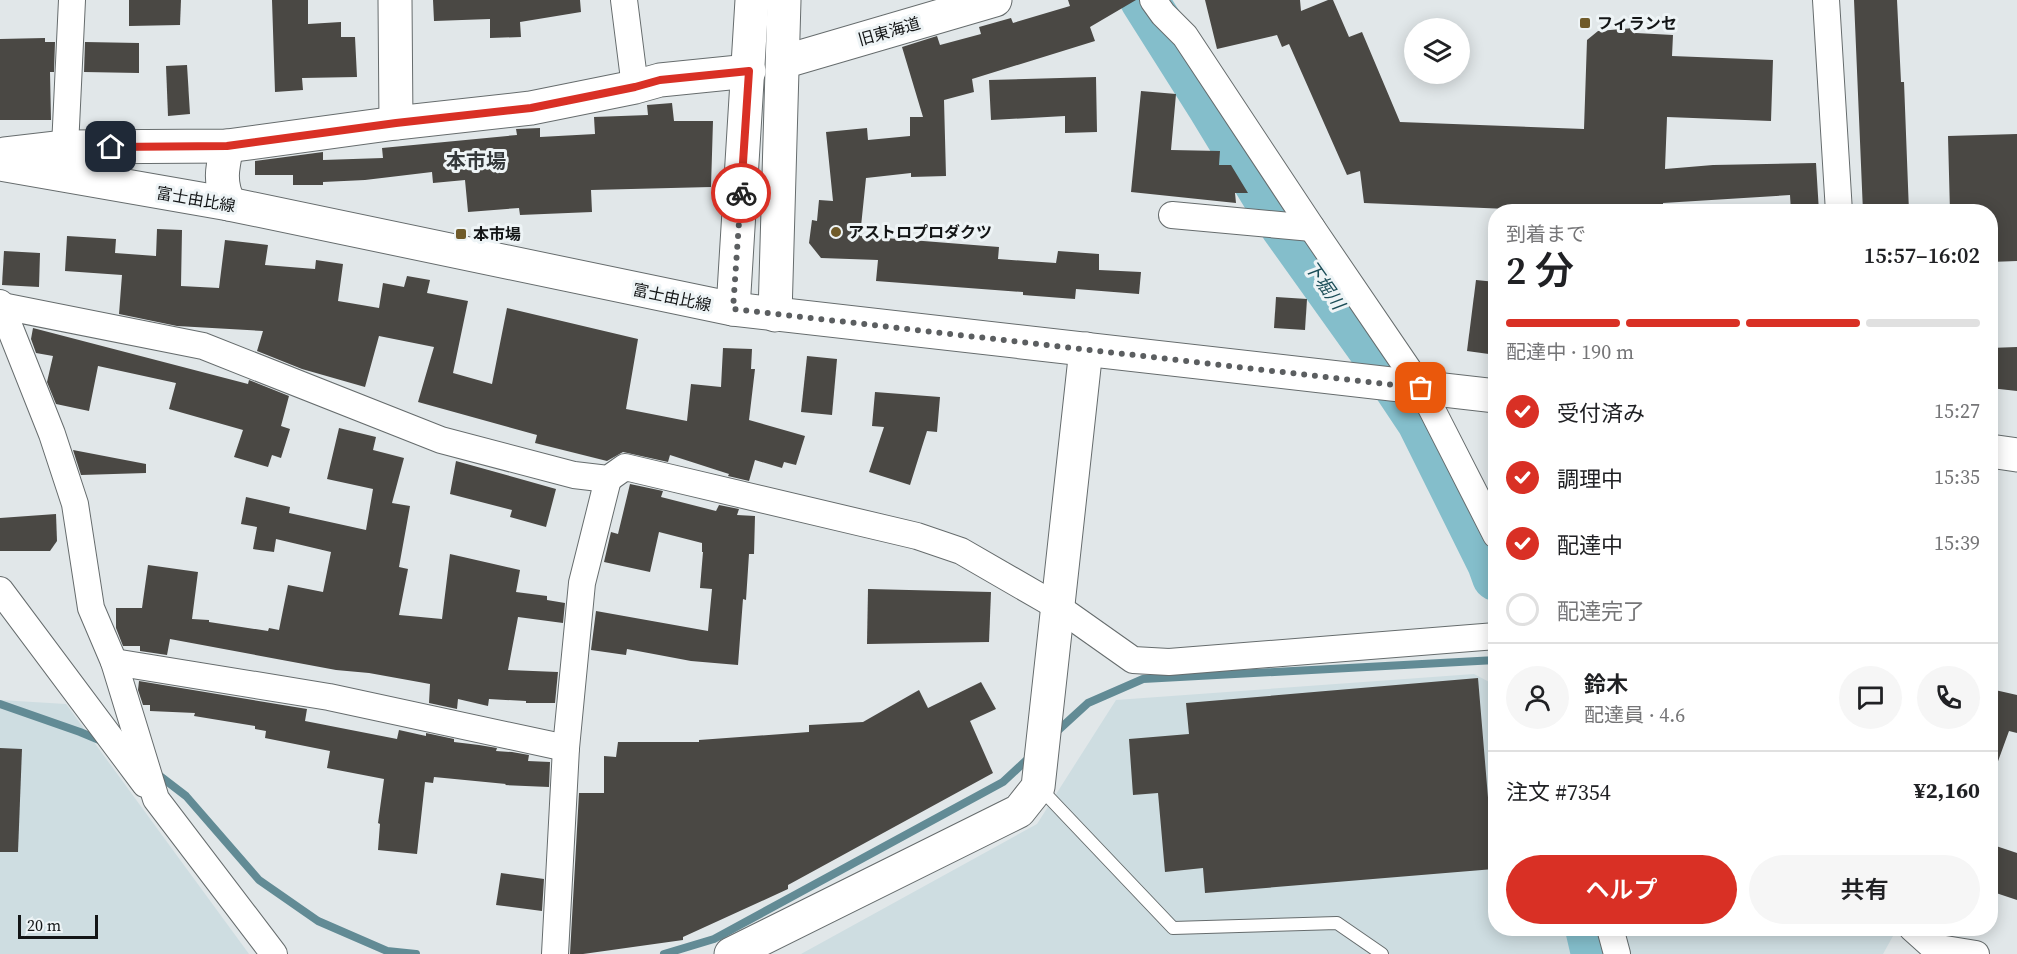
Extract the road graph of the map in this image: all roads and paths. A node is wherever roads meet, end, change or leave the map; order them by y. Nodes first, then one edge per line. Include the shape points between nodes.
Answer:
1 (72, 0) edge
2 (395, 0) edge
3 (624, 0) edge
4 (753, 0) edge
5 (784, 0) edge
6 (995, 0) edge
7 (1153, 0) edge
8 (1826, 0) edge
9 (783, 62) junction
10 (749, 71) junction
11 (635, 87) junction
12 (396, 123) junction
13 (227, 146) junction
14 (65, 147) junction
15 (0, 154) edge
16 (0, 164) edge
17 (229, 204) junction
18 (1839, 204) edge
19 (1172, 215) dead end
20 (1312, 228) junction
21 (1, 305) edge
22 (733, 309) junction
23 (775, 315) junction
24 (1086, 349) junction
25 (1421, 388) junction
26 (1488, 395) edge
27 (1998, 452) edge
28 (2017, 454) edge
29 (608, 479) junction
30 (1488, 519) edge
31 (0, 590) edge
32 (1058, 607) junction
33 (1488, 637) edge
34 (114, 662) junction
35 (566, 748) junction
36 (1039, 777) junction
37 (148, 786) junction
38 (1612, 936) edge
39 (1921, 936) edge
40 (555, 951) edge
41 (274, 954) edge
42 (731, 954) edge
43 (1382, 954) edge
44 (1617, 954) edge
45 (1976, 954) edge

1 - 14 street
2 - 12 street
3 - 11 street
4 - 10 street
5 - 9 street
6 - 9 street, 旧東海道
7 - 20 street via 1185,36
8 - 18 street
9 - 23 street
10 - 11 street via 660,80
10 - 22 street
11 - 12 street via 531,108
12 - 13 street
13 - 14 street
13 - 17 street via 221,177
14 - 15 street
16 - 17 street, 富士由比線
17 - 22 street, 富士由比線
19 - 20 street
20 - 25 street
21 - 29 street via 203,346 441,440 574,475
21 - 34 street via 75,504 91,608
22 - 23 street, 富士由比線
23 - 24 street, 富士由比線
24 - 25 street, 富士由比線
24 - 32 street
25 - 26 street, 富士由比線
25 - 30 street
27 - 28 street
29 - 32 street via 626,467 917,536 961,551
29 - 35 street via 582,583
31 - 37 street
32 - 33 street via 1133,660 1169,662
32 - 36 street
34 - 35 street via 329,697
34 - 37 street
35 - 40 street
36 - 42 street via 1019,811
36 - 43 lane via 1173,928 1336,923
37 - 41 street
38 - 44 street
39 - 45 street via 1933,947

